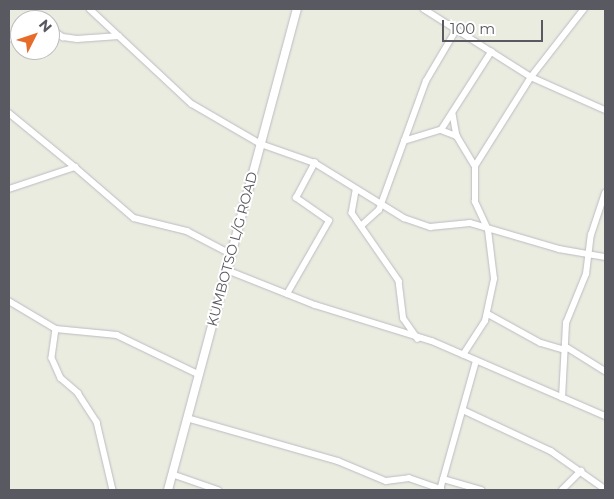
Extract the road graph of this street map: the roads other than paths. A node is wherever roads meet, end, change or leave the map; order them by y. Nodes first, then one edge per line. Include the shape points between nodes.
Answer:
1 (90, 9) edge
2 (297, 9) edge
3 (424, 9) edge
4 (584, 9) edge
5 (455, 32) junction
6 (60, 35) edge
7 (119, 36) junction
8 (491, 52) junction
9 (531, 77) junction
10 (605, 110) edge
11 (9, 113) edge
12 (453, 114) junction
13 (441, 130) junction
14 (457, 136) junction
15 (404, 141) junction
16 (261, 144) junction
17 (315, 163) junction
18 (475, 166) junction
19 (75, 167) junction
20 (9, 189) edge
21 (356, 190) junction
22 (605, 193) edge
23 (381, 206) junction
24 (480, 212) junction
25 (470, 223) junction
26 (362, 226) junction
27 (488, 230) junction
28 (231, 254) junction
29 (589, 254) junction
30 (605, 257) edge
31 (227, 270) junction
32 (287, 294) junction
33 (9, 301) edge
34 (488, 314) junction
35 (56, 329) junction
36 (418, 339) junction
37 (565, 348) junction
38 (462, 355) junction
39 (476, 360) junction
40 (605, 371) edge
41 (198, 374) junction
42 (562, 398) junction
43 (463, 410) junction
44 (605, 416) edge
45 (186, 418) junction
46 (581, 471) junction
47 (172, 474) junction
48 (444, 479) junction
49 (605, 489) edge
50 (113, 490) edge
51 (168, 490) edge
52 (218, 490) edge
53 (440, 490) edge
54 (481, 490) edge
55 (562, 490) edge

1 - 7 street
2 - 16 main road, KUMBOTSO L/G ROAD
3 - 5 street
4 - 9 street
5 - 8 street
5 - 15 street via 426,81
6 - 7 street via 77,39
7 - 16 street via 192,104
8 - 9 street
8 - 12 street
9 - 10 street
9 - 18 street
11 - 19 street
12 - 13 street
12 - 14 street
13 - 14 street
13 - 15 street
14 - 18 street
15 - 23 street
16 - 17 street
16 - 28 main road, KUMBOTSO L/G ROAD
17 - 21 street
17 - 32 street via 296,198 326,217 328,225
18 - 24 street via 474,193
19 - 20 street
19 - 28 street via 134,218 187,231
21 - 23 street
21 - 26 street via 352,213
22 - 29 street
23 - 25 street via 430,227
23 - 26 street
24 - 25 street
24 - 27 street
25 - 27 street
26 - 36 street via 399,281 404,319
27 - 29 street
27 - 34 street via 495,269
28 - 31 main road, KUMBOTSO L/G ROAD
29 - 30 street
29 - 37 street via 566,323
31 - 32 street
31 - 41 main road, KUMBOTSO L/G ROAD
32 - 36 street
33 - 35 street
34 - 37 street via 541,343
34 - 38 street
35 - 41 street via 117,335
35 - 50 street via 51,348 54,364 97,422
36 - 38 street
37 - 40 street
37 - 42 street
38 - 39 street
39 - 42 street
39 - 43 street
41 - 45 main road, KUMBOTSO L/G ROAD
42 - 44 street
43 - 46 street via 551,451
43 - 48 street
45 - 47 main road, KUMBOTSO L/G ROAD
45 - 53 street via 338,461 386,480 413,478
46 - 49 street
46 - 55 street
47 - 51 main road, KUMBOTSO L/G ROAD
47 - 52 street
48 - 53 street
48 - 54 street

